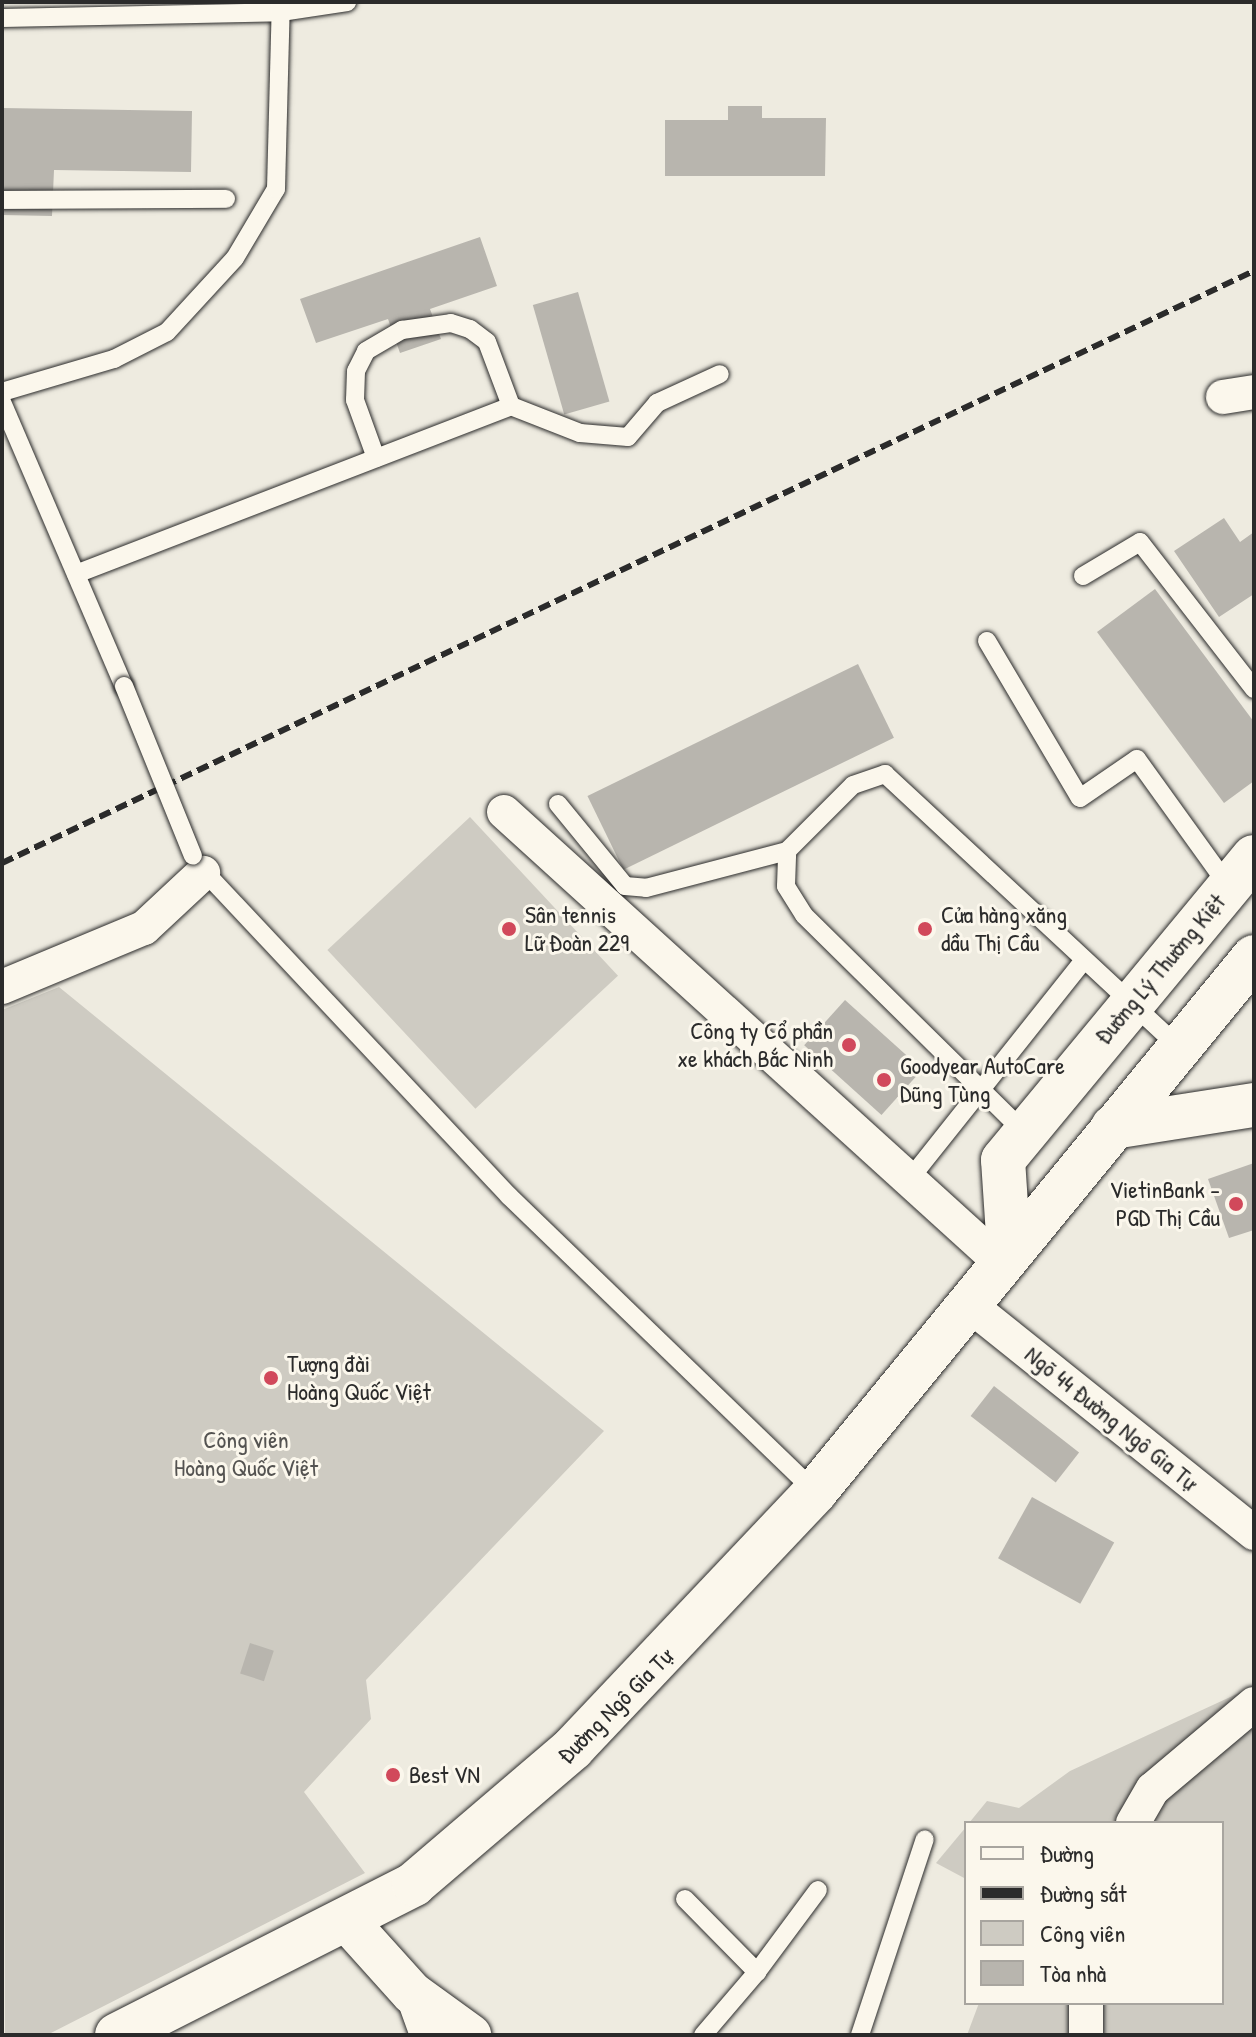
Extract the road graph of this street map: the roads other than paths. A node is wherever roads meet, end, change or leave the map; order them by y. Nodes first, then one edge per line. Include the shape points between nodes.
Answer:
1 (347, 2) edge
2 (281, 7) edge
3 (2, 18) edge
4 (226, 199) dead end
5 (2, 200) edge
6 (720, 374) dead end
7 (2, 392) edge
8 (2, 402) edge
9 (511, 406) junction
10 (376, 458) junction
11 (76, 574) junction
12 (1083, 576) dead end
13 (987, 641) dead end
14 (1247, 668) edge
15 (1254, 689) edge
16 (558, 804) dead end
17 (504, 812) dead end
18 (787, 851) junction
19 (198, 864) junction
20 (1242, 872) edge
21 (1254, 957) edge
22 (1084, 960) junction
23 (2, 987) edge
24 (1131, 1003) junction
25 (1178, 1046) junction
26 (981, 1089) junction
27 (1254, 1105) edge
28 (1113, 1127) junction
29 (1024, 1132) junction
30 (909, 1180) junction
31 (1005, 1256) junction
32 (967, 1303) junction
33 (815, 1492) junction
34 (1254, 1533) edge
35 (1254, 1704) edge
36 (1134, 1821) edge
37 (925, 1839) dead end
38 (818, 1890) dead end
39 (685, 1899) dead end
40 (348, 1922) junction
41 (757, 1972) junction
42 (412, 1993) junction
43 (1086, 2005) edge
44 (117, 2035) edge
45 (427, 2035) edge
46 (470, 2035) edge
47 (703, 2035) edge
48 (860, 2035) edge
49 (1086, 2035) edge

1 - 2 lane
2 - 3 lane
2 - 7 lane via 276,189 235,258 167,332 114,359
4 - 5 lane
6 - 9 lane via 657,403 628,437 580,433
8 - 11 lane
9 - 10 lane
9 - 10 lane via 487,342 470,329 451,323 402,330 366,351 356,371 355,400
10 - 11 lane
11 - 19 lane, bridge
12 - 14 lane via 1140,542
13 - 20 lane via 1080,798 1137,759
14 - 15 lane
16 - 18 lane via 625,886 646,888
17 - 30 street
18 - 22 lane via 853,785 885,774
18 - 26 lane via 786,886 804,915
19 - 23 street via 144,928
19 - 33 lane via 509,1196
20 - 24 main road, Đường Lý Thường Kiệt
21 - 25 main road
22 - 24 lane
22 - 26 lane
24 - 25 lane
24 - 29 main road, Đường Lý Thường Kiệt
25 - 28 main road
26 - 29 lane
26 - 30 lane
27 - 28 main road
28 - 31 main road, Đường Ngô Gia Tự
29 - 31 main road via 1000,1175
30 - 31 street
31 - 32 main road, Đường Ngô Gia Tự
32 - 33 main road, Đường Ngô Gia Tự
32 - 34 street, Ngõ 44 Đường Ngô Gia Tự
33 - 40 main road, Đường Ngô Gia Tự via 655,1668 500,1818 434,1870
35 - 36 street via 1153,1789
37 - 48 lane
38 - 41 lane
39 - 41 lane
40 - 42 street
40 - 44 main road, Đường Ngô Gia Tự
41 - 47 lane
42 - 45 street
42 - 46 street
43 - 49 street

